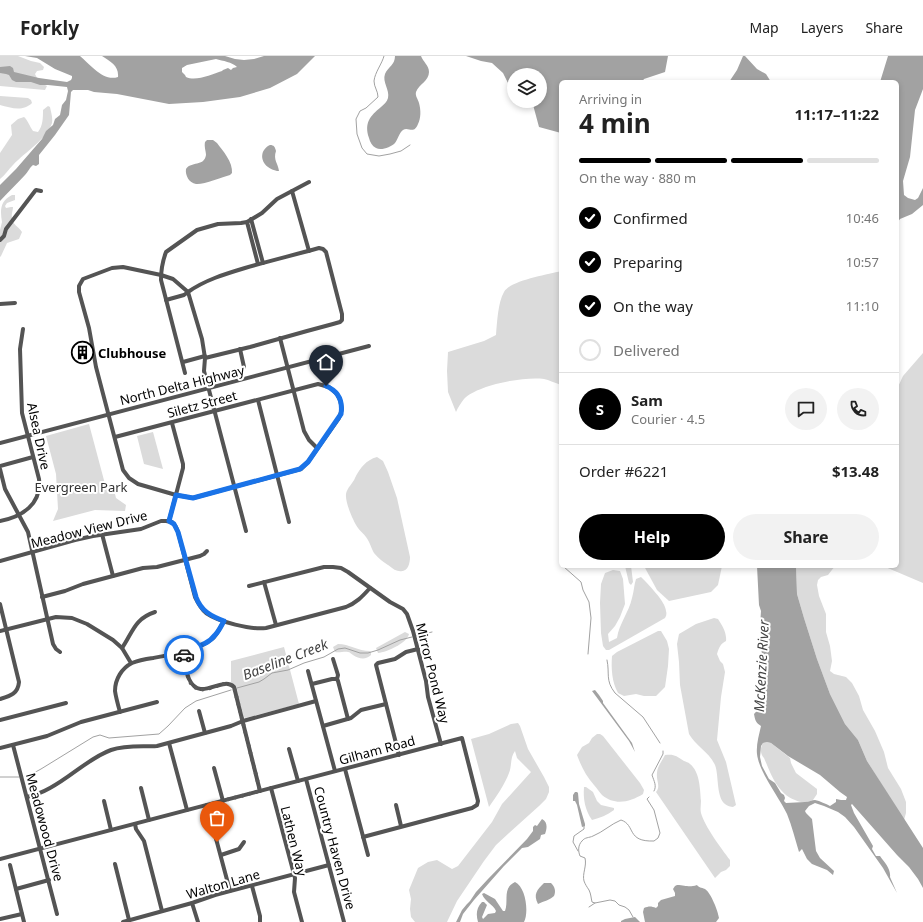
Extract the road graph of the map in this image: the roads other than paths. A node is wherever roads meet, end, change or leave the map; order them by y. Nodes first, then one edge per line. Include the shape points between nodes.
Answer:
1 (309, 182) dead end
2 (41, 191) dead end
3 (292, 191) junction
4 (249, 221) junction
5 (0, 240) edge
6 (309, 251) junction
7 (261, 264) junction
8 (161, 275) junction
9 (188, 292) junction
10 (166, 300) junction
11 (15, 303) dead end
12 (0, 304) edge
13 (23, 330) dead end
14 (280, 338) junction
15 (369, 346) dead end
16 (240, 349) junction
17 (205, 357) junction
18 (183, 362) junction
19 (244, 367) dead end
20 (288, 367) junction
21 (185, 372) dead end
22 (208, 388) junction
23 (294, 390) junction
24 (258, 400) junction
25 (215, 411) junction
26 (108, 414) junction
27 (172, 423) junction
28 (27, 436) junction
29 (115, 437) junction
30 (0, 443) edge
31 (317, 448) junction
32 (33, 457) junction
33 (0, 467) edge
34 (277, 476) junction
35 (235, 487) junction
36 (176, 495) junction
37 (19, 514) junction
38 (0, 521) edge
39 (169, 521) junction
40 (289, 522) dead end
41 (246, 531) dead end
42 (102, 534) junction
43 (207, 551) dead end
44 (32, 553) junction
45 (186, 560) junction
46 (0, 562) edge
47 (113, 576) junction
48 (264, 582) junction
49 (249, 586) dead end
50 (370, 588) junction
51 (42, 597) junction
52 (0, 604) edge
53 (155, 612) dead end
54 (47, 619) junction
55 (224, 621) junction
56 (276, 625) junction
57 (6, 630) junction
58 (0, 631) edge
59 (122, 648) junction
60 (418, 649) junction
61 (60, 652) dead end
62 (183, 652) junction
63 (333, 659) dead end
64 (131, 663) junction
65 (308, 671) dead end
66 (337, 679) junction
67 (312, 684) junction
68 (0, 699) edge
69 (316, 701) junction
70 (157, 702) dead end
71 (66, 703) dead end
72 (386, 704) junction
73 (199, 711) dead end
74 (120, 712) junction
75 (348, 719) junction
76 (0, 720) edge
77 (242, 721) junction
78 (323, 726) junction
79 (205, 733) junction
80 (169, 743) junction
81 (440, 744) junction
82 (14, 745) junction
83 (0, 748) edge
84 (289, 749) dead end
85 (399, 754) junction
86 (214, 768) dead end
87 (345, 769) junction
88 (335, 771) junction
89 (306, 779) junction
90 (298, 781) junction
91 (141, 788) dead end
92 (271, 788) junction
93 (260, 791) junction
94 (27, 797) junction
95 (104, 801) dead end
96 (222, 801) junction
97 (207, 805) junction
98 (396, 805) dead end
99 (187, 810) junction
100 (149, 820) junction
101 (134, 824) junction
102 (402, 826) junction
103 (111, 830) junction
104 (363, 837) junction
105 (244, 842) dead end
106 (41, 848) junction
107 (221, 855) junction
108 (368, 855) dead end
109 (0, 859) edge
110 (115, 864) dead end
111 (329, 865) junction
112 (10, 866) dead end
113 (294, 874) junction
114 (49, 880) junction
115 (252, 886) junction
116 (16, 889) junction
117 (230, 891) junction
118 (192, 903) junction
119 (162, 911) junction
120 (22, 914) junction
121 (57, 914) dead end
122 (0, 919) edge
123 (129, 920) junction
124 (24, 922) edge
125 (123, 922) edge
126 (198, 922) edge
127 (260, 922) edge
128 (302, 922) edge
129 (344, 922) edge

1 - 3 street
2 - 5 street via 35,191
3 - 4 street via 277,199
3 - 6 street
4 - 7 street
4 - 8 street via 218,224 196,230 166,252
6 - 7 street
6 - 14 street via 319,248 326,252 342,320
7 - 9 street via 213,278
8 - 9 street via 173,279
8 - 10 street
8 - 26 street, Siletz Street via 123,267 112,268 83,278 79,286
9 - 10 street
9 - 17 street
10 - 18 street
11 - 12 street
13 - 28 street, Alsea Drive via 20,349 21,403
14 - 16 street
14 - 20 street
15 - 20 street, North Delta Highway
16 - 17 street
16 - 19 street
17 - 18 street
17 - 22 street via 204,371
18 - 21 street
20 - 22 street, North Delta Highway
20 - 23 street
22 - 25 street
22 - 26 street, North Delta Highway
23 - 24 street, Siletz Street
23 - 31 street via 304,431
23 - 31 street, Siletz Street via 322,385 333,390 340,400 342,409 339,418
24 - 25 street, Siletz Street
24 - 34 street
25 - 27 street, Siletz Street
25 - 35 street
26 - 28 street, North Delta Highway
26 - 29 street, Siletz Street
27 - 29 street, Siletz Street
27 - 36 street via 183,468
28 - 30 street, North Delta Highway
28 - 32 street, Alsea Drive
29 - 36 street, Siletz Street via 123,470 129,478 138,484
31 - 34 street, Siletz Street via 300,469
32 - 33 street
32 - 37 street, Alsea Drive via 38,479 38,494 32,505
33 - 37 street via 5,489
34 - 35 street, Siletz Street
34 - 40 street
35 - 36 street, Siletz Street via 193,498
35 - 41 street
36 - 39 street
37 - 38 street, Alsea Drive
37 - 44 street via 27,530
39 - 42 street, Meadow View Drive
39 - 45 street via 176,527
42 - 44 street, Meadow View Drive
42 - 47 street
43 - 45 street
44 - 46 street, Meadow View Drive
44 - 51 street
45 - 47 street
45 - 55 street via 199,604 208,614
47 - 51 street
48 - 49 street, Mirror Pond Way
48 - 50 street, Mirror Pond Way via 333,567 341,568
48 - 56 street
50 - 56 street via 354,604
50 - 60 street, Mirror Pond Way via 404,609 410,620
51 - 54 street
52 - 57 street
53 - 59 street via 137,622
54 - 57 street
54 - 59 street via 77,619
54 - 61 street via 53,644
55 - 56 street via 254,629
55 - 62 street via 211,640
57 - 58 street
57 - 68 street via 19,682 13,695
59 - 64 street
60 - 72 street via 376,665
60 - 81 street, Mirror Pond Way
62 - 64 street
62 - 77 street via 189,680 195,687 204,690 227,683 232,686
63 - 66 street
64 - 74 street via 122,671 115,689
65 - 67 street
66 - 67 street
66 - 75 street
67 - 69 street
69 - 77 street
69 - 78 street
70 - 74 street
71 - 76 street
72 - 75 street via 360,711
72 - 85 street
73 - 79 street
74 - 82 street via 81,722 47,736
75 - 78 street
77 - 79 street
77 - 93 street
78 - 88 street
79 - 80 street
80 - 94 street via 111,750 50,788
80 - 99 street
81 - 85 street, Gilham Road
81 - 102 street, Gilham Road via 462,738 477,805
82 - 83 street
82 - 94 street, Meadowood Drive
84 - 90 street
85 - 87 street, Gilham Road
86 - 96 street
87 - 88 street, Gilham Road
87 - 104 street
88 - 89 street, Gilham Road
89 - 90 street, Gilham Road
89 - 111 street, Country Haven Drive
90 - 92 street, Gilham Road
91 - 100 street
92 - 93 street, Gilham Road
92 - 113 street, Lathen Way
93 - 96 street, Gilham Road
94 - 106 street, Meadowood Drive
95 - 103 street
96 - 97 street, Gilham Road
97 - 99 street, Gilham Road
97 - 107 street
98 - 102 street
99 - 100 street, Gilham Road
100 - 101 street, Gilham Road
101 - 103 street, Gilham Road
101 - 119 street via 144,841
102 - 104 street
103 - 106 street, Gilham Road
104 - 108 street
105 - 107 street via 241,848
106 - 109 street, Gilham Road
106 - 114 street, Meadowood Drive
107 - 117 street
110 - 123 street
111 - 113 street, Walton Lane
111 - 129 street, Country Haven Drive
112 - 116 street
113 - 115 street, Walton Lane
113 - 128 street, Lathen Way via 294,892
114 - 116 street
114 - 121 street, Meadowood Drive
115 - 117 street, Walton Lane
115 - 127 street
116 - 120 street
117 - 118 street, Walton Lane
118 - 119 street, Walton Lane
118 - 126 street
119 - 123 street, Walton Lane
120 - 122 street
120 - 124 street
123 - 125 street, Walton Lane

